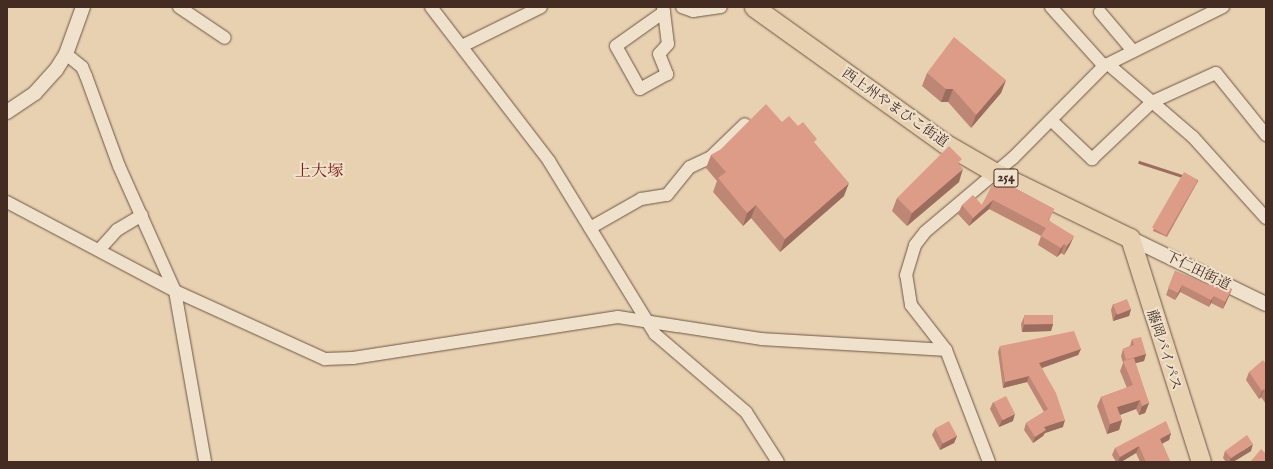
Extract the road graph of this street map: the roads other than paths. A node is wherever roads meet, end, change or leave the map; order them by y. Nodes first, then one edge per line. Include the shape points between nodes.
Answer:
1 (83, 7) edge
2 (179, 7) edge
3 (431, 7) edge
4 (542, 7) edge
5 (682, 7) edge
6 (721, 7) edge
7 (754, 7) edge
8 (1051, 7) edge
9 (1223, 7) edge
10 (663, 10) edge
11 (1100, 12) dead end
12 (225, 38) dead end
13 (462, 46) junction
14 (1133, 51) junction
15 (66, 54) junction
16 (1106, 65) junction
17 (1152, 102) junction
18 (7, 112) edge
19 (1051, 120) junction
20 (745, 124) edge
21 (1266, 135) edge
22 (994, 172) junction
23 (7, 202) edge
24 (142, 215) junction
25 (1266, 218) edge
26 (590, 228) junction
27 (1130, 238) junction
28 (99, 250) junction
29 (175, 291) junction
30 (1266, 304) edge
31 (646, 320) junction
32 (946, 350) junction
33 (205, 462) edge
34 (778, 462) edge
35 (989, 462) edge
36 (1201, 462) edge

1 - 15 street
2 - 12 street
3 - 13 street
4 - 13 street
5 - 6 street via 693,11
7 - 22 highway, 西上州やまびこ街道 / 254 via 908,121
8 - 16 street
9 - 14 street
10 - 10 street via 668,44 658,54 667,74 640,89 616,46
11 - 14 street
13 - 26 street via 549,161
14 - 16 street
15 - 18 street via 47,82
15 - 24 street via 78,63 86,76 119,166
16 - 17 street
16 - 19 street
17 - 19 street via 1092,159
17 - 21 street via 1216,73
17 - 25 street via 1193,137
19 - 22 street
20 - 26 street via 711,158 690,167 667,195 641,199
22 - 27 highway, 西上州やまびこ街道 / 254
22 - 32 street via 925,232 910,262 906,282 911,305
23 - 28 street
24 - 28 street via 117,230
24 - 29 street
26 - 31 street
27 - 30 street, 下仁田街道
27 - 36 highway, 藤岡バイパス
28 - 29 street
29 - 31 street via 326,358 353,358 618,317
29 - 33 street
31 - 32 street via 762,339
31 - 34 street via 655,334 746,412
32 - 35 street

